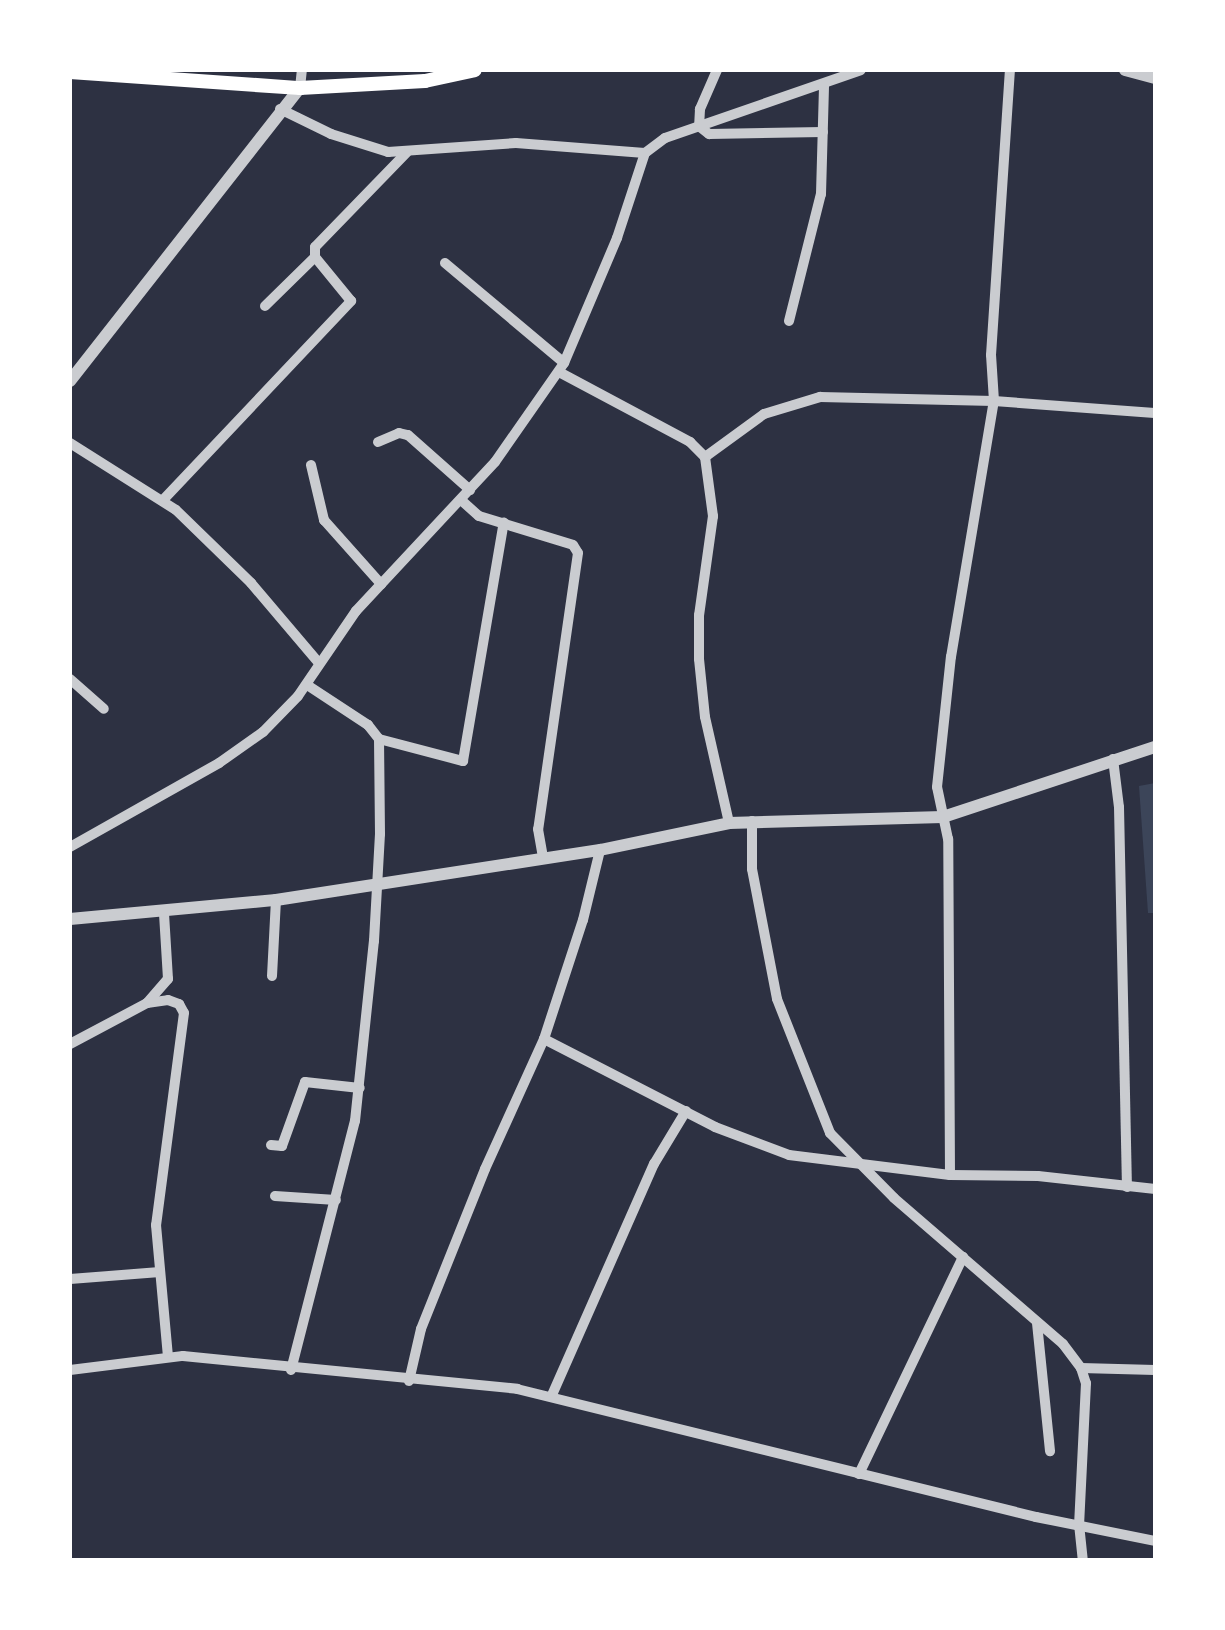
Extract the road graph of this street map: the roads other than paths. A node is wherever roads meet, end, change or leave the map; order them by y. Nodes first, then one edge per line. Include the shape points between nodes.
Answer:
1 (302, 70) edge
2 (474, 70) edge
3 (717, 70) edge
4 (862, 70) edge
5 (1010, 70) edge
6 (1125, 70) edge
7 (70, 72) edge
8 (152, 73) edge
9 (194, 75) edge
10 (1155, 78) edge
11 (824, 85) junction
12 (300, 88) junction
13 (279, 108) junction
14 (699, 126) junction
15 (823, 132) junction
16 (407, 152) junction
17 (644, 153) junction
18 (315, 257) junction
19 (445, 263) dead end
20 (265, 306) dead end
21 (790, 321) dead end
22 (562, 367) junction
23 (70, 381) edge
24 (994, 401) junction
25 (1155, 412) edge
26 (70, 442) edge
27 (378, 442) dead end
28 (705, 458) junction
29 (311, 466) dead end
30 (470, 490) junction
31 (163, 500) junction
32 (461, 500) junction
33 (504, 522) junction
34 (381, 584) junction
35 (318, 662) junction
36 (70, 678) edge
37 (307, 684) junction
38 (104, 708) dead end
39 (379, 740) junction
40 (1155, 747) edge
41 (1113, 758) junction
42 (943, 817) junction
43 (752, 821) junction
44 (729, 823) junction
45 (70, 847) edge
46 (600, 850) junction
47 (543, 858) junction
48 (378, 885) junction
49 (276, 900) junction
50 (164, 912) junction
51 (70, 919) edge
52 (272, 976) dead end
53 (146, 1003) junction
54 (544, 1039) junction
55 (70, 1044) edge
56 (360, 1088) junction
57 (686, 1111) junction
58 (271, 1146) dead end
59 (860, 1164) junction
60 (950, 1175) junction
61 (1127, 1187) junction
62 (1155, 1189) edge
63 (274, 1196) dead end
64 (336, 1200) junction
65 (963, 1257) junction
66 (160, 1272) junction
67 (70, 1279) edge
68 (1038, 1322) junction
69 (168, 1356) junction
70 (1081, 1368) junction
71 (70, 1370) edge
72 (291, 1370) junction
73 (1155, 1370) edge
74 (409, 1381) junction
75 (552, 1395) junction
76 (1050, 1451) dead end
77 (859, 1474) junction
78 (1079, 1524) junction
79 (1155, 1541) edge
80 (1084, 1560) edge

1 - 12 street
2 - 12 main road
3 - 14 street
4 - 11 street
5 - 24 street via 991,355
6 - 10 street
7 - 8 main road
8 - 9 main road
9 - 12 main road
11 - 14 street
11 - 15 street
12 - 13 street
13 - 16 street via 370,148
13 - 23 street
14 - 15 street via 728,136
14 - 17 street
15 - 21 street via 821,194
16 - 17 street via 516,144
16 - 18 street via 323,236
17 - 22 street via 617,238
18 - 20 street
18 - 31 street via 350,301
19 - 22 street
22 - 28 street via 690,442
22 - 30 street
24 - 25 street
24 - 28 street via 804,400 764,414
24 - 42 street via 951,657 938,787
26 - 31 street
27 - 30 street via 408,435
28 - 44 street via 713,516 699,659
29 - 34 street via 324,520
30 - 32 street
31 - 35 street via 251,583
32 - 33 street via 479,516
32 - 34 street
33 - 39 street via 463,762
33 - 47 street via 578,553 538,829
34 - 35 street
35 - 37 street
36 - 38 street
37 - 39 street via 368,725
37 - 45 street via 263,732 219,764
39 - 48 street
40 - 41 street
41 - 42 street
41 - 61 street
42 - 43 street
42 - 60 street
43 - 44 street
43 - 59 street via 752,869 776,999 830,1134
44 - 46 street
46 - 47 street
46 - 54 street
47 - 48 street
48 - 49 street
48 - 56 street
49 - 50 street
49 - 52 street
50 - 51 street
50 - 53 street via 168,978
53 - 55 street
53 - 66 street via 168,1000 184,1013 156,1225
54 - 57 street
54 - 74 street via 420,1328
56 - 58 street via 305,1082 282,1146
56 - 64 street
57 - 59 street via 789,1155
57 - 75 street via 654,1164
59 - 60 street
59 - 65 street
60 - 61 street
61 - 62 street
63 - 64 street
64 - 72 street
65 - 68 street
65 - 77 street
66 - 67 street
66 - 69 street
68 - 70 street
68 - 76 street
69 - 71 street
69 - 72 street
70 - 73 street
70 - 78 street via 1086,1383
72 - 74 street
74 - 75 street
75 - 77 street
77 - 78 street
78 - 79 street
78 - 80 street

